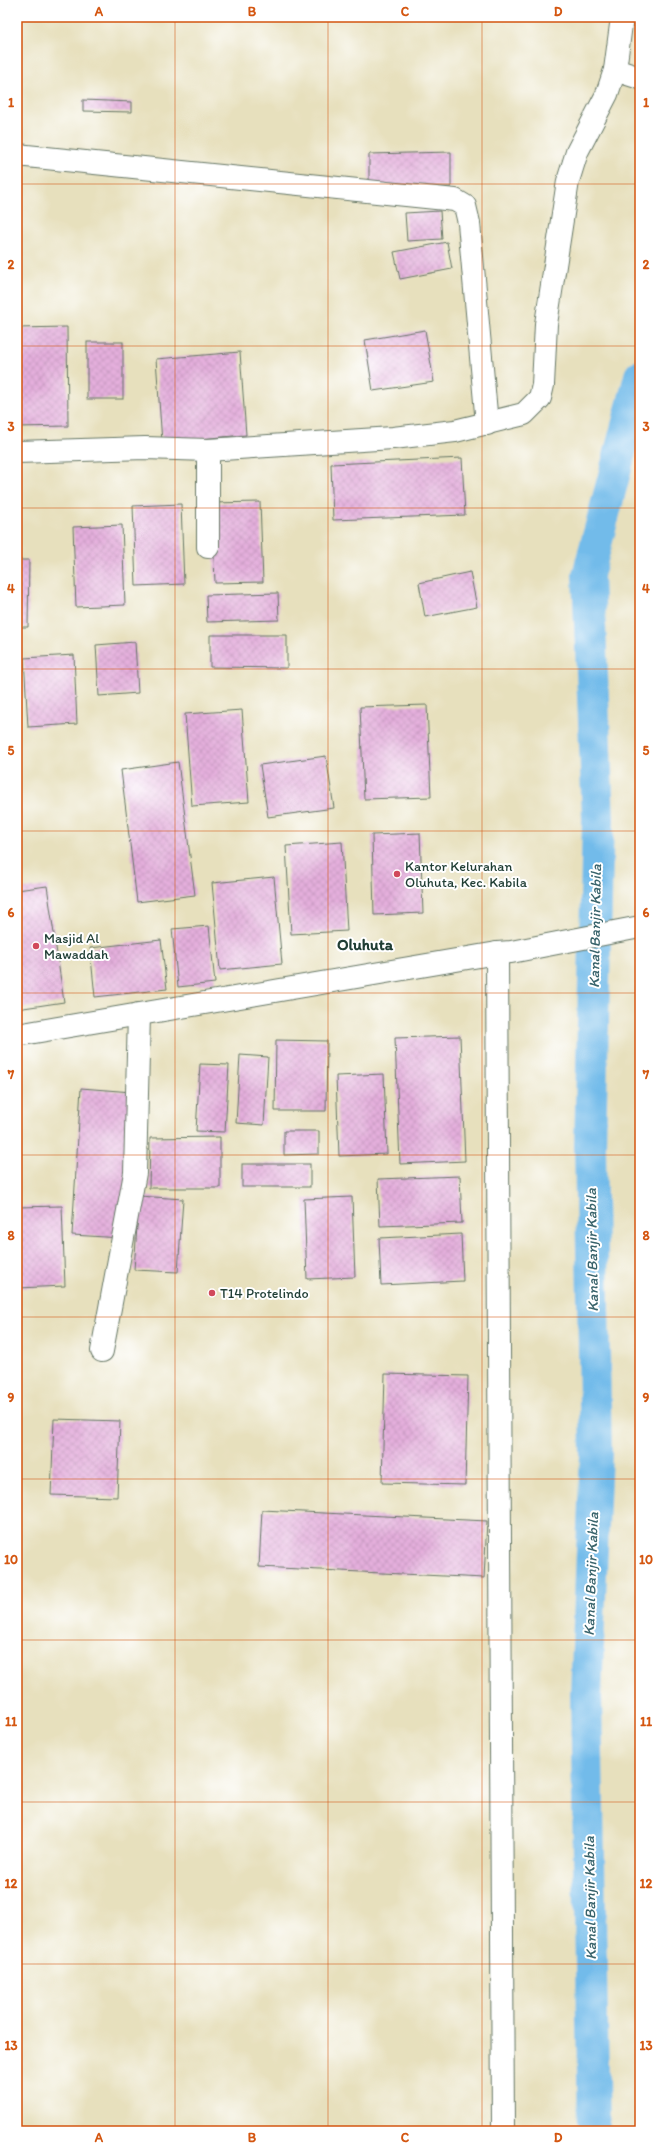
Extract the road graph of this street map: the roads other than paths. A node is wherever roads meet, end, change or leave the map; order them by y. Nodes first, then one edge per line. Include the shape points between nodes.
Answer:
1 (622, 17) edge
2 (615, 70) junction
3 (640, 78) edge
4 (17, 155) edge
5 (487, 424) junction
6 (208, 450) junction
7 (17, 452) edge
8 (208, 547) dead end
9 (640, 927) edge
10 (504, 952) junction
11 (139, 1014) junction
12 (17, 1035) edge
13 (102, 1351) dead end
14 (504, 2131) edge

1 - 2 street
2 - 3 street
2 - 5 street via 607,94 577,152 568,181 546,324 540,398 524,414
4 - 5 street via 455,200 465,206 469,223
5 - 6 street via 455,431 393,438
6 - 7 street via 145,448
6 - 8 street
9 - 10 street
10 - 11 street
10 - 14 street
11 - 12 street
11 - 13 street via 135,1173

